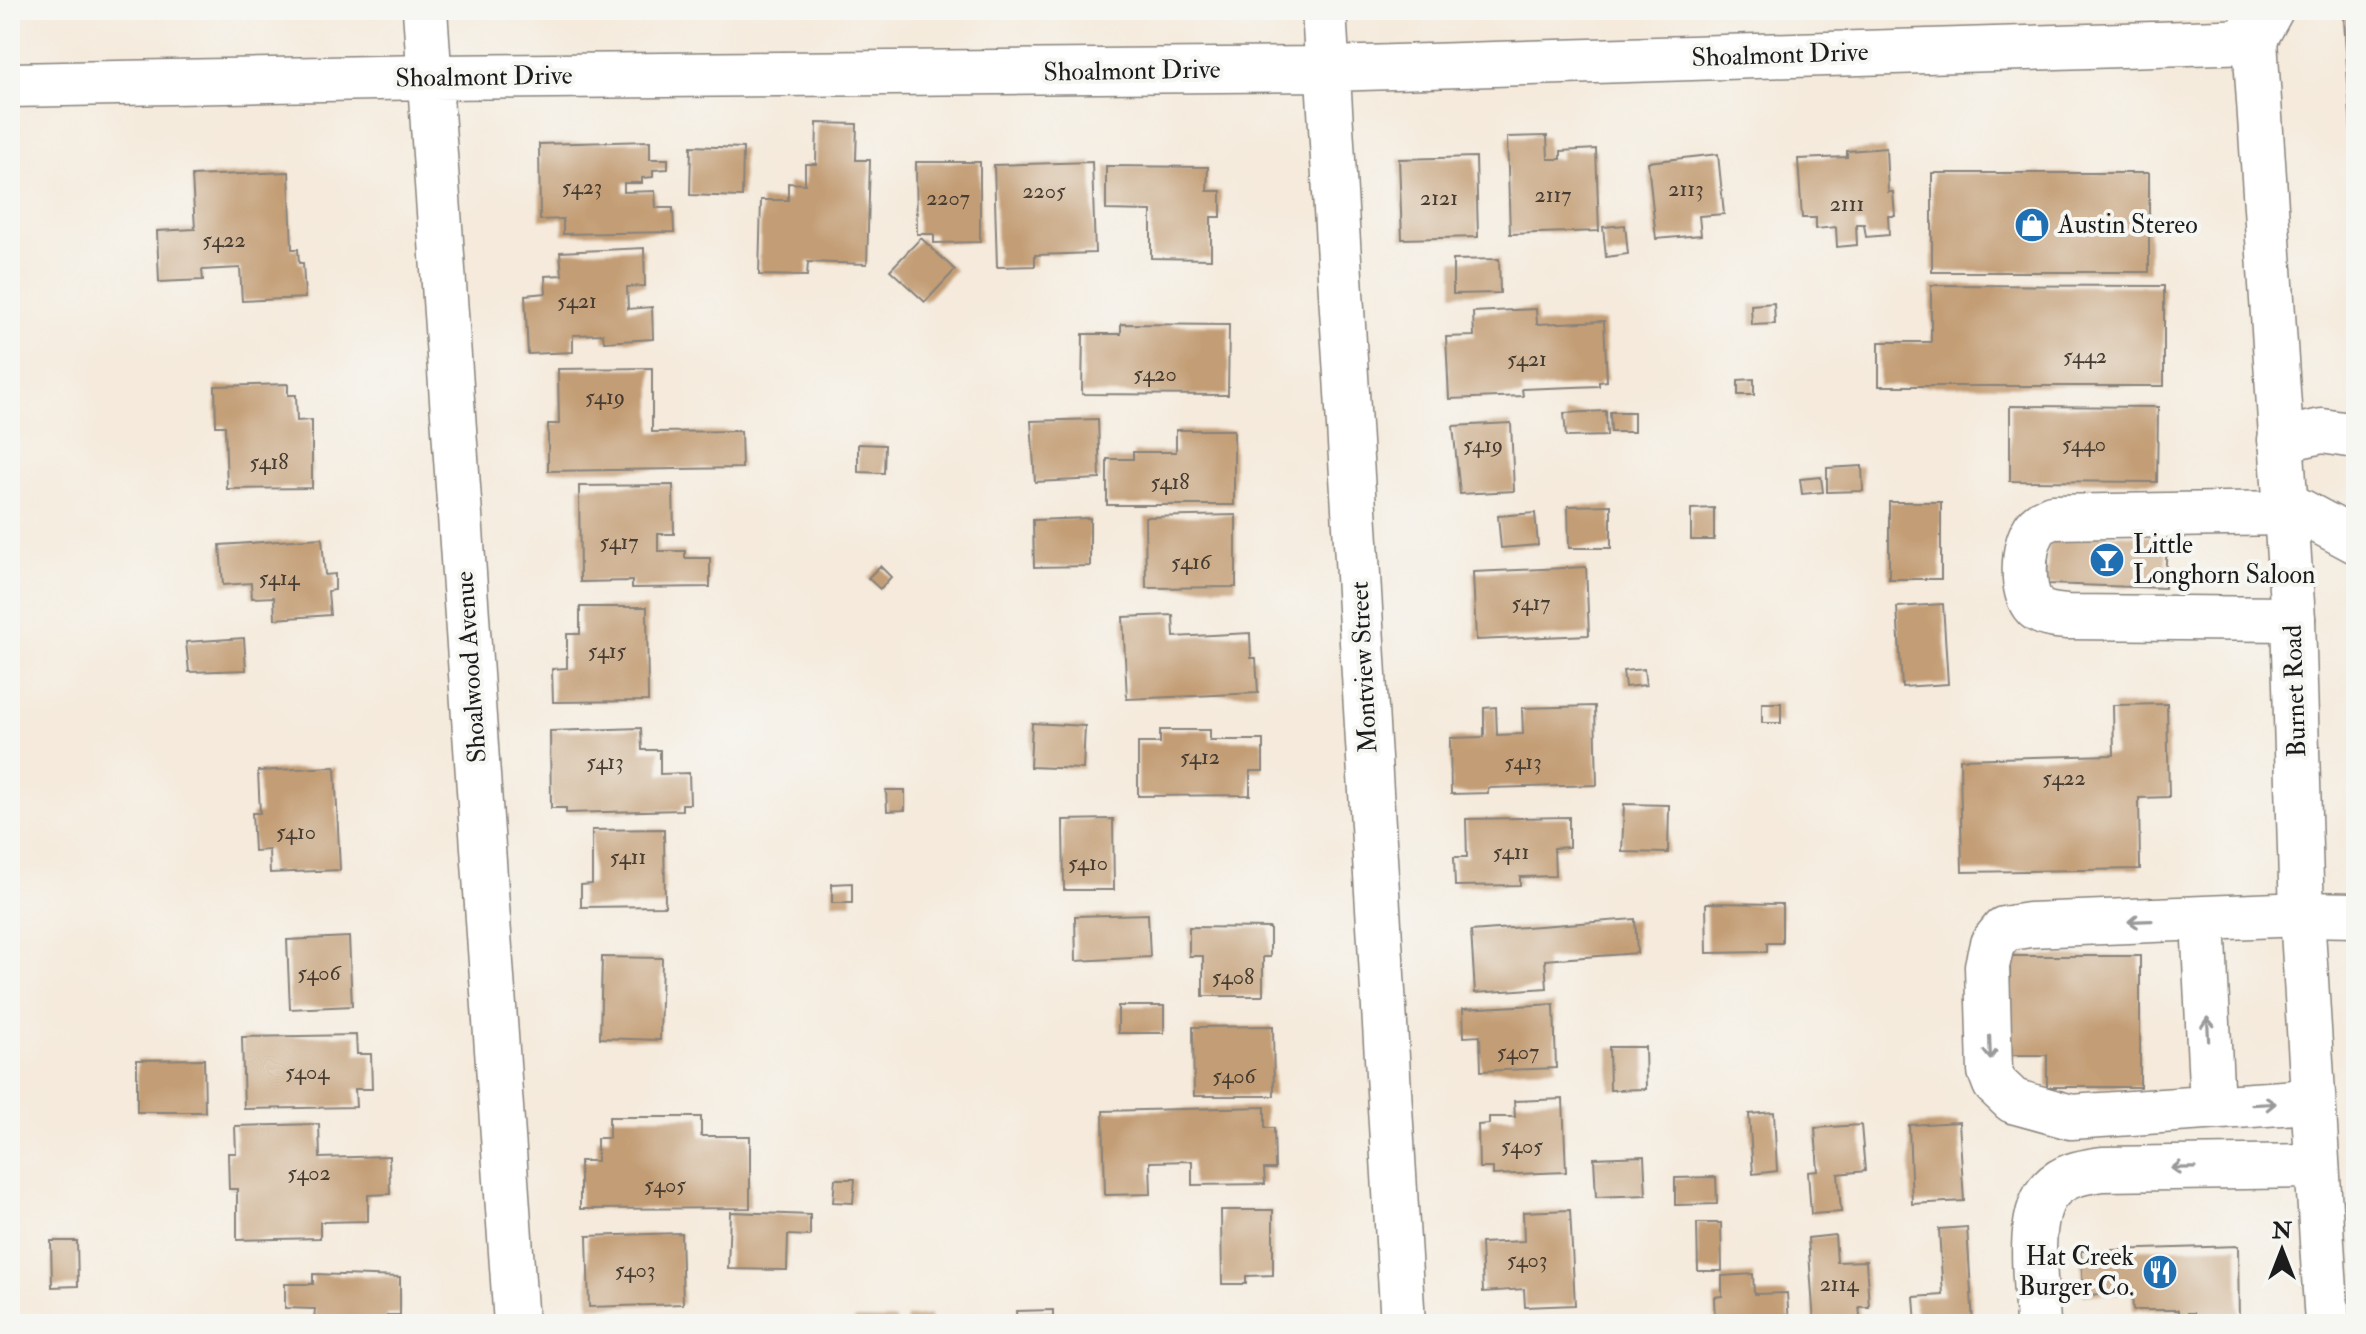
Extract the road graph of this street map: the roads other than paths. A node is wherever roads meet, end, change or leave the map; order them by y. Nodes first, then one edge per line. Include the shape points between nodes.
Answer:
1 (425, 10) edge
2 (1324, 10) edge
3 (2259, 20) edge
4 (1329, 69) junction
5 (430, 77) junction
6 (10, 85) edge
7 (2356, 436) edge
8 (2280, 440) junction
9 (2285, 508) junction
10 (2356, 541) edge
11 (2293, 619) junction
12 (2302, 914) junction
13 (2356, 915) edge
14 (2203, 919) junction
15 (2312, 1101) junction
16 (2212, 1107) junction
17 (2317, 1166) junction
18 (516, 1324) edge
19 (1403, 1324) edge
20 (2038, 1324) edge
21 (2327, 1324) edge

1 - 5 street, Shoalwood Avenue
2 - 4 street, Montview Street
3 - 4 street, Shoalmont Drive
3 - 8 street, Burnet Road
4 - 5 street, Shoalmont Drive
4 - 19 street, Montview Street
5 - 6 street, Shoalmont Drive
5 - 18 street, Shoalwood Avenue
7 - 8 street via 2322,431
8 - 9 street, Burnet Road
9 - 10 street
9 - 11 street, Burnet Road
9 - 11 street via 2052,517 2032,533 2025,577 2034,607 2047,615
11 - 12 street, Burnet Road
12 - 13 street
12 - 14 street
12 - 15 street, Burnet Road
16 -> 14 street
14 -> 16 street via 2004,929 1992,944 1987,966 1990,1071 2013,1101 2071,1117
16 -> 15 street
15 - 17 street, Burnet Road
17 -> 20 street via 2103,1169 2073,1174 2050,1189 2039,1208 2034,1238
17 - 21 street, Burnet Road

